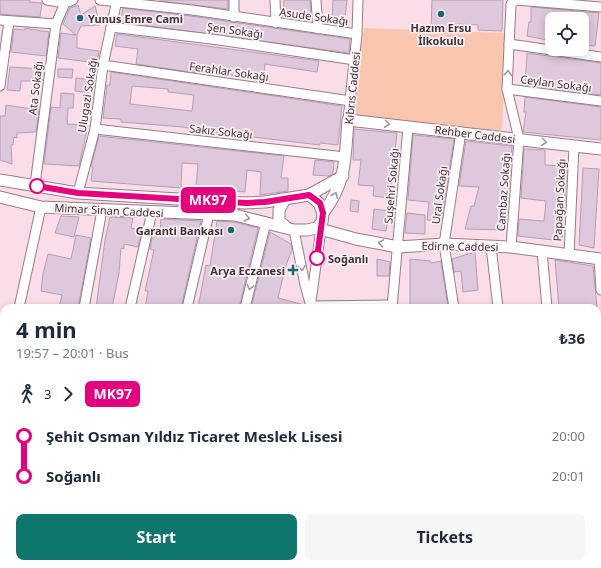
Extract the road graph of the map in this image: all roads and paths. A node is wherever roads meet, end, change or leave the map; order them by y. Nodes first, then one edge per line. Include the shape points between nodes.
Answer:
1 (47, 0) edge
2 (100, 0) edge
3 (192, 0) edge
4 (234, 0) edge
5 (275, 0) edge
6 (316, 0) edge
7 (358, 0) edge
8 (118, 1) edge
9 (69, 2) edge
10 (155, 3) edge
11 (601, 7) edge
12 (192, 10) junction
13 (234, 17) junction
14 (4, 20) edge
15 (276, 23) junction
16 (56, 24) junction
17 (111, 27) junction
18 (318, 29) junction
19 (357, 34) junction
20 (509, 44) junction
21 (601, 57) edge
22 (355, 60) junction
23 (103, 65) junction
24 (0, 86) edge
25 (507, 89) junction
26 (601, 100) edge
27 (351, 101) junction
28 (348, 120) junction
29 (408, 127) junction
30 (95, 129) junction
31 (461, 132) junction
32 (519, 139) junction
33 (574, 146) junction
34 (601, 149) edge
35 (345, 157) junction
36 (343, 176) junction
37 (0, 180) edge
38 (35, 186) junction
39 (78, 193) junction
40 (309, 195) junction
41 (0, 197) edge
42 (285, 199) junction
43 (41, 207) junction
44 (102, 210) junction
45 (152, 212) junction
46 (209, 214) junction
47 (322, 221) junction
48 (266, 222) junction
49 (289, 228) junction
50 (444, 244) junction
51 (398, 246) junction
52 (490, 246) junction
53 (511, 247) junction
54 (542, 251) junction
55 (569, 255) junction
56 (600, 259) edge
57 (601, 290) edge
58 (20, 304) edge
59 (85, 304) edge
60 (131, 304) edge
61 (188, 304) edge
62 (246, 304) edge
63 (310, 304) edge
64 (311, 304) edge
65 (392, 304) edge
66 (453, 304) edge
67 (497, 304) edge
68 (547, 304) edge

1 - 9 street
2 - 8 street, Asude Sokağı
3 - 12 street
4 - 13 street
5 - 15 street
6 - 18 street
7 - 19 street, Kıbrıs Caddesi
8 - 10 street, Asude Sokağı
8 - 17 street, Ulugazi Sokağı
9 - 16 street, Ata Sokağı
10 - 12 street, Asude Sokağı
11 - 20 street, Cambaz Sokağı via 516,0 511,4
12 - 13 street, Asude Sokağı
13 - 15 street, Asude Sokağı
14 - 16 street
14 - 24 street
15 - 18 street, Asude Sokağı
16 - 38 street, Ata Sokağı
17 - 22 street, Şen Sokağı
17 - 23 street, Ulugazi Sokağı
18 - 19 street, Asude Sokağı
19 - 22 street, Kıbrıs Caddesi
20 - 21 street
25 -> 20 street, Cambaz Sokağı
22 - 27 street, Kıbrıs Caddesi
23 - 27 street, Ferahlar Sokağı
23 - 30 street, Ulugazi Sokağı
25 - 26 street, Ceylan Sokağı
25 - 32 street, Cambaz Sokağı
27 - 28 street, Kıbrıs Caddesi
28 -> 29 main road, Rehber Caddesi
28 - 35 main road, Kıbrıs Caddesi
29 - 31 main road, Rehber Caddesi
29 - 51 street, Suşehri Sokağı
30 - 35 street, Sakız Sokağı
30 - 39 street, Ulugazi Sokağı
31 - 32 main road, Rehber Caddesi
31 - 50 street, Ural Sokağı
32 -> 33 main road, Rehber Caddesi
32 - 53 street, Cambaz Sokağı
33 - 34 main road, Rehber Caddesi
33 - 55 street, Papağan Sokağı
35 - 36 main road, Kıbrıs Caddesi
36 - 40 main road
47 -> 36 main road, Kıbrıs Caddesi
37 - 38 main road, Mimar Sinan Caddesi
38 - 39 main road, Mimar Sinan Caddesi
39 - 42 main road, Mimar Sinan Caddesi via 246,203
40 - 42 main road
40 - 47 main road via 320,203
41 - 43 main road, Mimar Sinan Caddesi
42 - 49 main road via 279,210 279,221
43 - 44 main road, Mimar Sinan Caddesi
43 - 58 street
44 - 45 main road, Mimar Sinan Caddesi
44 - 59 street
45 - 46 main road, Mimar Sinan Caddesi
45 - 60 street
46 -> 48 main road, Mimar Sinan Caddesi via 235,215
46 - 61 street
47 - 49 main road via 317,228
51 -> 47 main road, Edirne Caddesi via 356,239
47 - 64 street
48 - 49 main road, Mimar Sinan Caddesi
48 -> 62 street
49 -> 63 street
50 - 51 main road, Edirne Caddesi
50 - 52 main road, Edirne Caddesi
50 - 66 street, Ural Sokağı
51 - 65 street, Suşehri Sokağı
52 - 53 main road, Edirne Caddesi
52 - 67 street
53 - 54 main road, Edirne Caddesi
54 - 55 main road, Edirne Caddesi
54 - 68 street
55 - 56 main road, Edirne Caddesi
56 - 57 street

